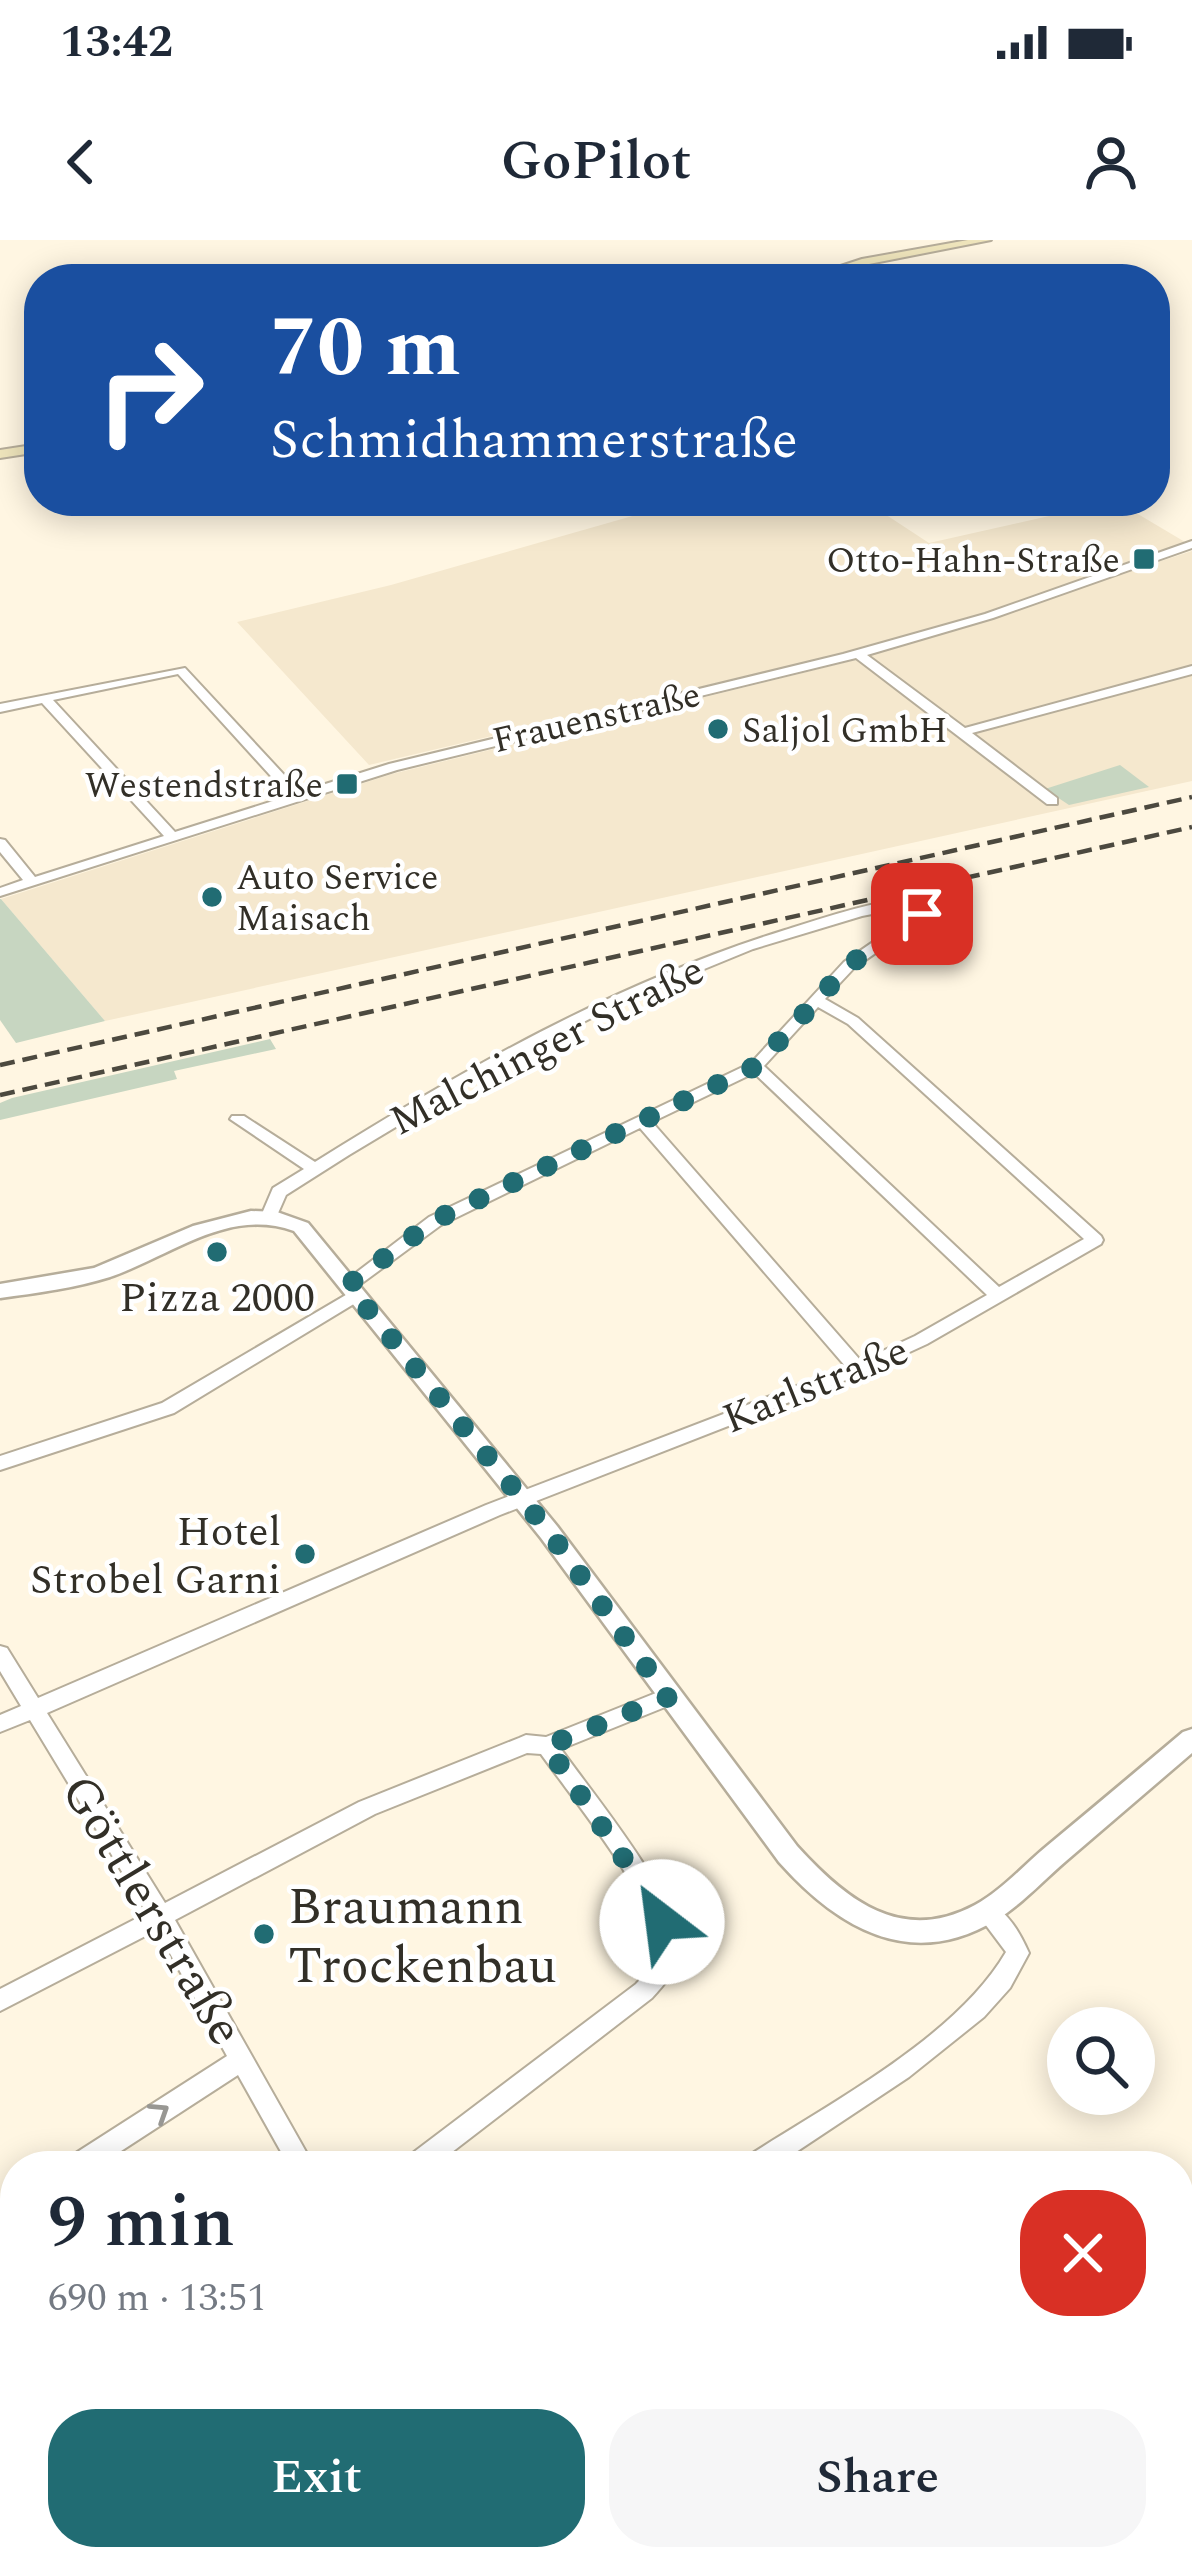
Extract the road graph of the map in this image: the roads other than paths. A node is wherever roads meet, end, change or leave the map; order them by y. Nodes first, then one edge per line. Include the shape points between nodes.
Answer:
1 (986, 240) edge
2 (855, 264) edge
3 (1192, 544) edge
4 (858, 654) junction
5 (1192, 670) edge
6 (44, 698) junction
7 (0, 708) edge
8 (963, 732) junction
9 (297, 797) junction
10 (1052, 801) dead end
11 (172, 837) junction
12 (0, 843) edge
13 (31, 881) junction
14 (0, 892) edge
15 (819, 1002) junction
16 (756, 1066) junction
17 (238, 1118) dead end
18 (641, 1120) junction
19 (315, 1169) junction
20 (268, 1216) junction
21 (352, 1290) junction
22 (0, 1291) edge
23 (997, 1295) junction
24 (858, 1369) junction
25 (0, 1463) edge
26 (523, 1500) junction
27 (0, 1654) edge
28 (668, 1697) junction
29 (35, 1709) junction
30 (0, 1724) edge
31 (1192, 1739) edge
32 (547, 1746) junction
33 (987, 1912) junction
34 (159, 1913) junction
35 (0, 2001) edge
36 (243, 2059) junction
37 (100, 2151) edge
38 (294, 2151) edge
39 (436, 2151) edge
40 (776, 2151) edge

1 - 2 main road
3 - 4 street, Frauenstraße
4 - 8 street
4 - 9 street, Frauenstraße via 468,746
5 - 8 street
6 - 7 street
6 - 9 street via 181,670
6 - 11 street
8 - 10 street
9 - 11 street, Frauenstraße
11 - 13 street, Frauenstraße
12 - 13 street
13 - 14 street, Frauenstraße
15 - 16 street
15 - 19 street, Malchinger Straße via 849,965 922,914 919,901 706,958 475,1072
15 - 23 street, Karlstraße via 853,1021 1096,1240
16 - 18 street
16 - 23 street
17 - 19 street
18 - 21 street via 435,1220
18 - 24 street
19 - 20 street, Malchinger Straße via 279,1192
20 - 21 street via 301,1227
20 - 22 street via 227,1221 103,1272
21 - 25 street via 168,1408
21 - 26 street
23 - 24 street, Karlstraße
24 - 26 street, Karlstraße
26 - 28 street
26 - 29 street, Karlstraße
27 - 29 street, Göttlerstraße
28 - 32 street
28 - 33 street via 822,1894 854,1917 923,1931
29 - 30 street, Karlstraße
29 - 34 street, Göttlerstraße
31 - 33 street
32 - 34 street via 526,1744 367,1808
32 - 39 street via 656,1906 668,1940 664,1969
33 - 40 street via 1018,1953 997,1991
34 - 35 street
34 - 36 street, Göttlerstraße
37 -> 36 street
36 - 38 street, Göttlerstraße

